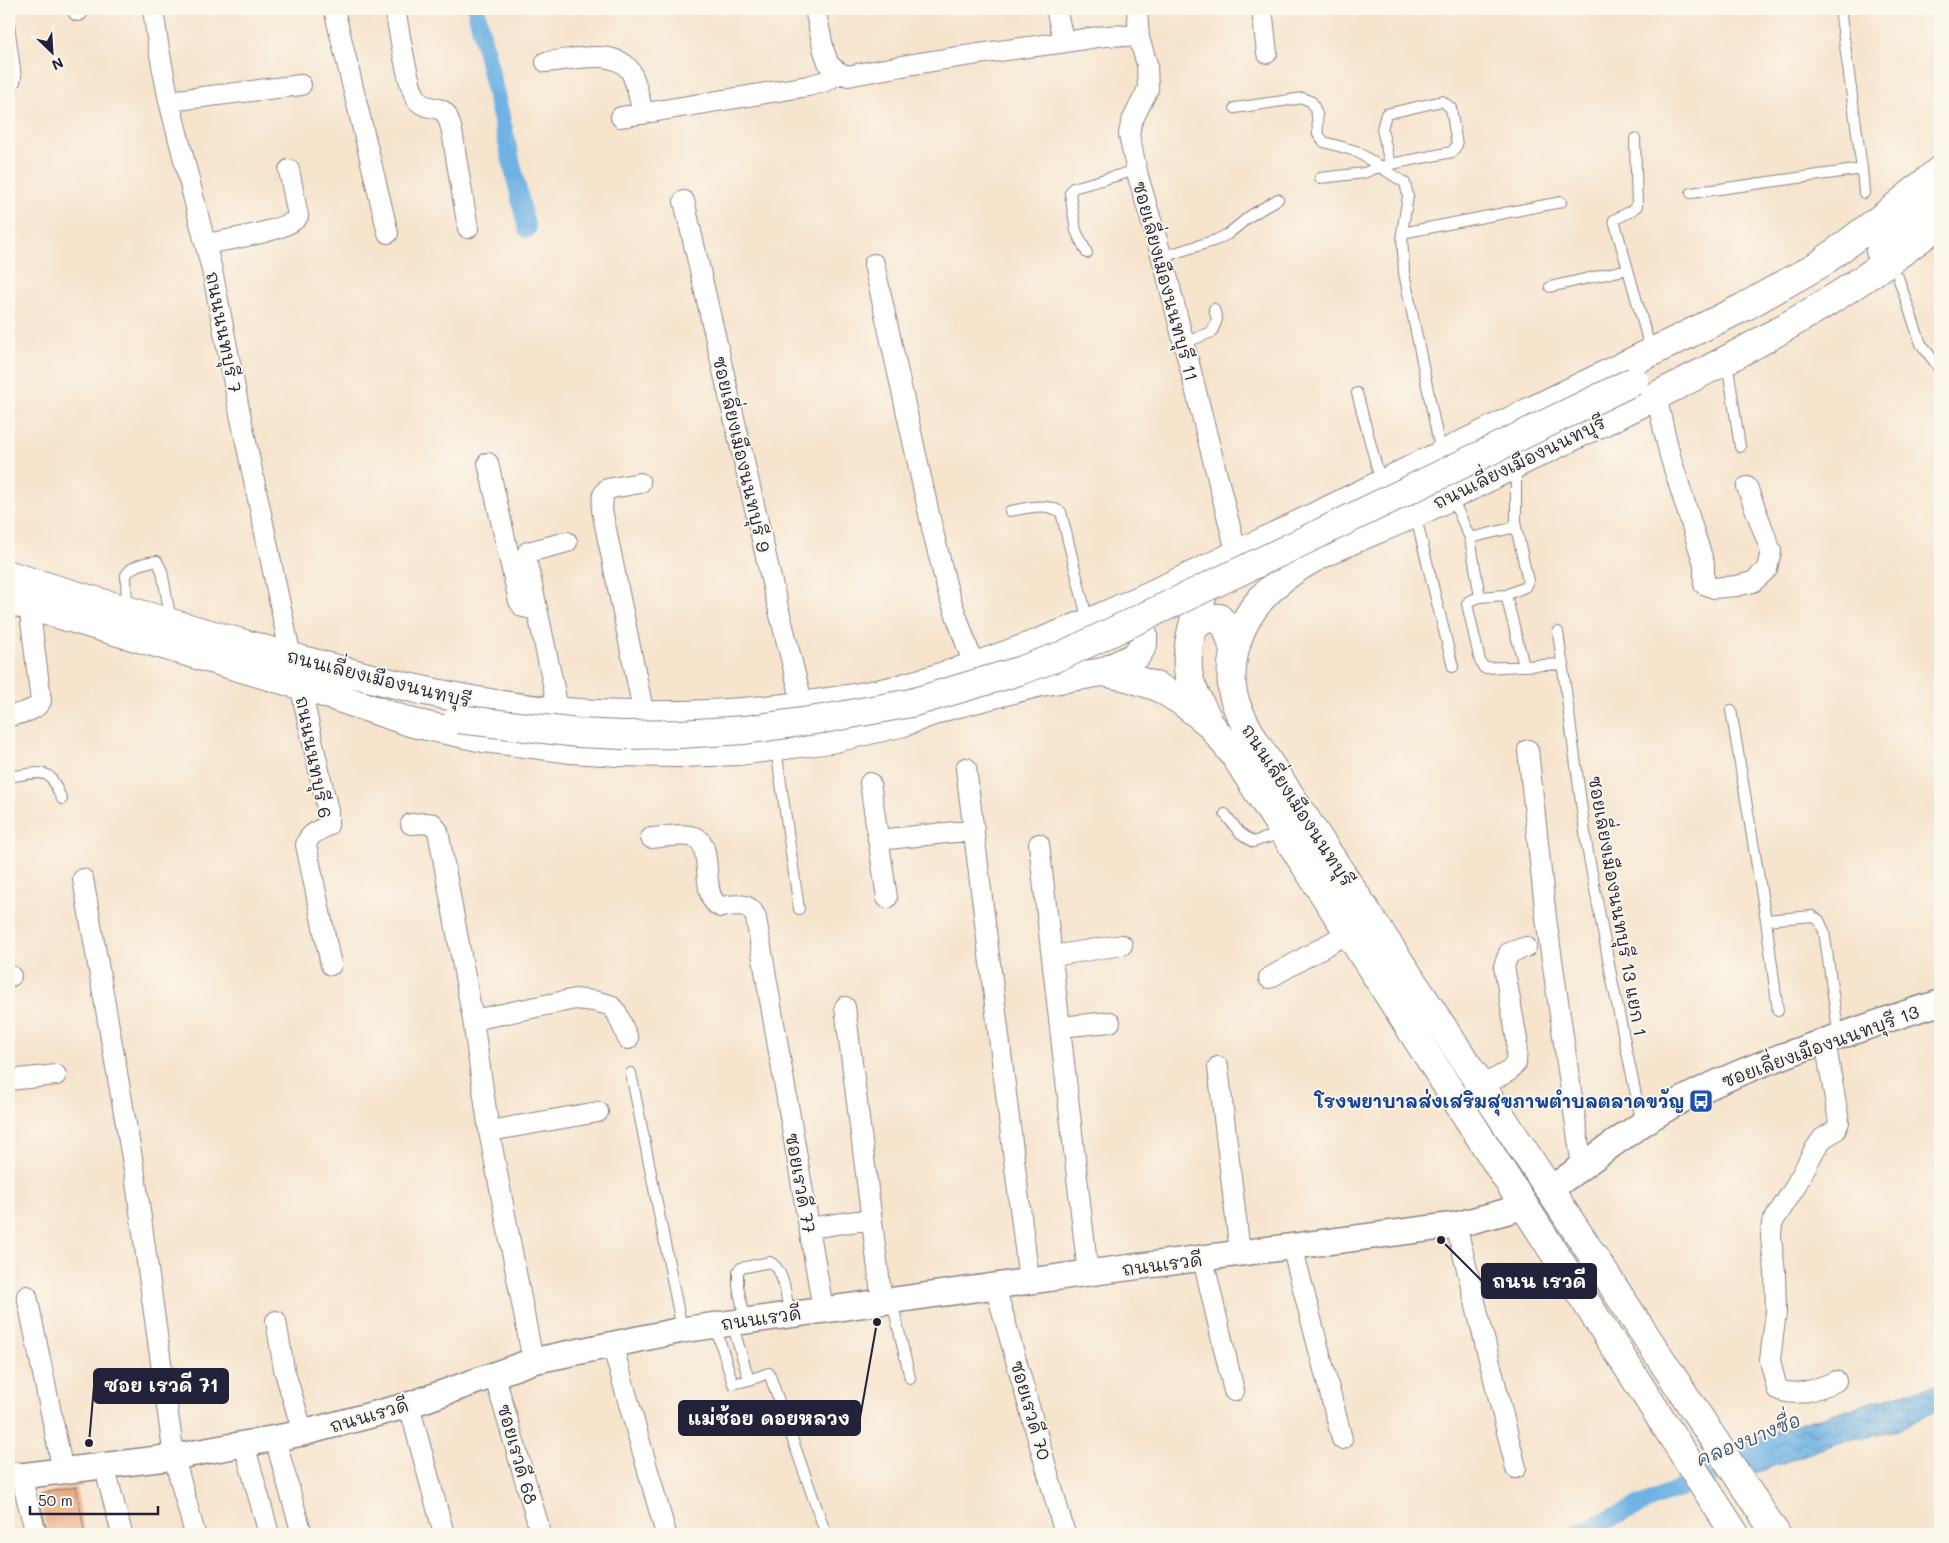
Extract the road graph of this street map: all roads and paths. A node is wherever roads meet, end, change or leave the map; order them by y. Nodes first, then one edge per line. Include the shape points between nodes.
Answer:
1 (153, 9) edge
2 (334, 9) edge
3 (395, 9) edge
4 (815, 9) edge
5 (1056, 9) edge
6 (1137, 9) edge
7 (1262, 9) edge
8 (1840, 9) edge
9 (9, 24) edge
10 (1139, 38) junction
11 (1064, 42) junction
12 (1267, 53) dead end
13 (546, 62) dead end
14 (840, 73) junction
15 (301, 85) dead end
16 (9, 88) edge
17 (170, 100) junction
18 (1235, 108) dead end
19 (643, 114) junction
20 (621, 117) dead end
21 (1635, 139) dead end
22 (1385, 165) junction
23 (1862, 169) junction
24 (288, 170) dead end
25 (1137, 170) junction
26 (1320, 178) dead end
27 (1935, 190) edge
28 (1691, 193) dead end
29 (1864, 193) dead end
30 (1278, 198) dead end
31 (684, 201) dead end
32 (1561, 202) dead end
33 (468, 228) dead end
34 (388, 233) dead end
35 (1402, 233) junction
36 (206, 244) junction
37 (1087, 254) dead end
38 (1162, 257) junction
39 (874, 264) dead end
40 (1628, 269) junction
41 (1898, 278) dead end
42 (1550, 287) dead end
43 (1214, 309) dead end
44 (1184, 343) junction
45 (1652, 352) junction
46 (1727, 360) junction
47 (1940, 369) edge
48 (1357, 393) dead end
49 (1656, 396) junction
50 (1740, 447) dead end
51 (1441, 455) junction
52 (488, 463) dead end
53 (1516, 464) junction
54 (640, 483) dead end
55 (1381, 484) junction
56 (1747, 487) dead end
57 (1451, 494) junction
58 (1010, 511) dead end
59 (1414, 513) junction
60 (1516, 527) junction
61 (1470, 538) junction
62 (567, 542) dead end
63 (1225, 560) junction
64 (9, 575) edge
65 (1506, 594) junction
66 (1480, 598) junction
67 (19, 603) edge
68 (537, 610) junction
69 (127, 612) junction
70 (1091, 622) junction
71 (172, 624) junction
72 (1192, 629) junction
73 (1558, 632) dead end
74 (1234, 650) junction
75 (291, 657) junction
76 (1564, 664) junction
77 (974, 666) junction
78 (1524, 666) junction
79 (1453, 667) dead end
80 (1103, 672) junction
81 (300, 686) junction
82 (803, 706) junction
83 (367, 708) junction
84 (1731, 710) dead end
85 (559, 712) junction
86 (644, 715) junction
87 (9, 716) edge
88 (1210, 724) junction
89 (1528, 750) dead end
90 (777, 756) junction
91 (966, 768) dead end
92 (9, 777) edge
93 (870, 783) dead end
94 (62, 799) dead end
95 (1225, 814) dead end
96 (411, 824) dead end
97 (974, 830) junction
98 (1284, 833) junction
99 (651, 838) dead end
100 (878, 840) junction
101 (1039, 844) dead end
102 (83, 879) dead end
103 (887, 898) dead end
104 (799, 909) dead end
105 (1766, 920) junction
106 (1348, 933) junction
107 (1122, 945) dead end
108 (1526, 947) dead end
109 (1052, 956) junction
110 (331, 965) dead end
111 (1269, 978) dead end
112 (1940, 1003) edge
113 (845, 1006) dead end
114 (1778, 1011) dead end
115 (473, 1020) junction
116 (1110, 1022) dead end
117 (1060, 1027) junction
118 (628, 1039) dead end
119 (1832, 1039) junction
120 (1218, 1066) dead end
121 (630, 1073) dead end
122 (56, 1075) dead end
123 (9, 1080) edge
124 (1482, 1086) junction
125 (598, 1112) dead end
126 (1643, 1124) junction
127 (489, 1131) junction
128 (1582, 1167) junction
129 (1550, 1189) junction
130 (1523, 1207) junction
131 (871, 1219) junction
132 (1456, 1225) junction
133 (809, 1228) junction
134 (1292, 1246) junction
135 (1240, 1254) junction
136 (1203, 1259) junction
137 (1088, 1273) junction
138 (1029, 1281) junction
139 (995, 1286) junction
140 (27, 1296) dead end
141 (887, 1301) junction
142 (823, 1309) junction
143 (789, 1314) junction
144 (276, 1321) dead end
145 (730, 1322) junction
146 (682, 1330) junction
147 (612, 1344) junction
148 (533, 1361) junction
149 (494, 1374) junction
150 (910, 1378) dead end
151 (749, 1380) junction
152 (1836, 1381) dead end
153 (1234, 1391) dead end
154 (409, 1405) junction
155 (302, 1434) junction
156 (1342, 1438) dead end
157 (275, 1439) junction
158 (244, 1444) junction
159 (174, 1457) junction
160 (104, 1465) junction
161 (1516, 1468) dead end
162 (63, 1471) junction
163 (15, 1476) edge
164 (1729, 1526) edge
165 (36, 1534) edge
166 (122, 1534) edge
167 (195, 1534) edge
168 (269, 1534) edge
169 (302, 1534) edge
170 (444, 1534) edge
171 (541, 1534) edge
172 (666, 1534) edge
173 (826, 1534) edge
174 (1065, 1534) edge
175 (1776, 1534) edge

1 - 17 street, ถนนนนทบุรี 7
2 - 34 street
3 - 33 street via 414,92 422,104 437,108 448,118
4 - 14 street via 829,65
5 - 11 street
6 - 10 street, ซอยเลี่ยงเมืองนนทบุรี 11
7 - 12 street
8 - 23 lane
9 - 16 lane via 16,77
10 - 11 street via 1109,36
10 - 25 street, ซอยเลี่ยงเมืองนนทบุรี 11 via 1147,64 1148,89 1131,123 1129,135
11 - 14 street via 848,76
13 - 19 street via 602,56 617,60 632,73
14 - 19 street via 808,86
15 - 17 street
17 - 36 street, ถนนนนทบุรี 7
18 - 22 lane via 1303,98 1312,102 1317,114 1318,134 1324,142 1356,151
19 - 20 street
21 - 40 lane via 1637,206 1614,220
22 - 22 lane via 1382,129 1386,114 1442,101 1451,108 1457,145 1452,152
22 - 26 lane via 1364,172
22 - 35 lane via 1405,183 1408,196
23 - 28 lane
23 - 29 lane
24 - 36 street via 298,216 292,224
25 - 37 lane via 1073,188 1070,193 1076,231
25 - 38 street, ซอยเลี่ยงเมืองนนทบุรี 11
27 - 45 main road, ถนนเลี่ยงเมืองนนทบุรี via 1889,212 1820,264 1744,308
27 - 46 main road, ถนนเลี่ยงเมืองนนทบุรี via 1827,302
27 - 83 main road, bridge via 1722,338 1287,549 1063,655 1019,671 911,703 745,730 680,734 578,733
30 - 38 lane via 1228,234
31 - 82 street, ซอยเลี่ยงเมืองนนทบุรี 9
32 - 35 lane
35 - 51 lane via 1404,273
36 - 75 street, ถนนนนทบุรี 7
38 - 44 street, ซอยเลี่ยงเมืองนนทบุรี 11
39 - 77 street via 933,532 948,592
40 - 42 lane
40 - 45 lane
41 - 47 lane via 1921,344
43 - 44 lane via 1217,319 1212,332
44 - 63 street, ซอยเลี่ยงเมืองนนทบุรี 11
45 - 51 main road, ถนนเลี่ยงเมืองนนทบุรี
46 - 49 main road, ถนนเลี่ยงเมืองนนทบุรี
46 - 50 lane
48 - 55 lane
49 - 53 main road, ถนนเลี่ยงเมืองนนทบุรี
49 - 56 street via 1670,456 1704,564 1704,584 1714,588 1753,582 1767,569 1771,551
51 - 55 main road, ถนนเลี่ยงเมืองนนทบุรี
52 - 68 street via 518,601 523,607
53 - 57 main road, ถนนเลี่ยงเมืองนนทบุรี
53 - 60 lane
54 - 86 street via 606,489 602,510
55 - 63 main road, ถนนเลี่ยงเมืองนนทบุรี
57 - 59 main road, ถนนเลี่ยงเมืองนนทบุรี
57 - 61 lane
58 - 70 lane via 1052,506 1061,512
59 - 74 main road, ถนนเลี่ยงเมืองนนทบุรี via 1302,564 1279,581 1253,608
59 - 79 lane
60 - 61 lane
60 - 65 lane via 1528,581 1525,587
61 - 66 lane
62 - 68 street via 528,552 526,557
63 - 70 main road, ถนนเลี่ยงเมืองนนทบุรี
63 - 72 main road, ถนนเลี่ยงเมืองนนทบุรี via 1202,596
64 - 69 main road, ถนนเลี่ยงเมืองนนทบุรี
65 - 66 lane
65 - 78 lane
66 - 78 lane via 1467,604 1484,668
67 - 81 main road, ถนนเลี่ยงเมืองนนทบุรี
67 - 87 street via 41,701 32,710
68 - 85 street
69 - 71 main road, ถนนเลี่ยงเมืองนนทบุรี
69 - 71 lane via 126,575 132,568 157,562 162,571
70 - 77 main road, ถนนเลี่ยงเมืองนนทบุรี
70 - 80 main road via 1135,625 1143,633 1143,645 1136,656
71 - 75 main road, ถนนเลี่ยงเมืองนนทบุรี
72 - 74 main road via 1204,619 1218,618 1227,628
72 - 88 main road, ถนนเลี่ยงเมืองนนทบุรี via 1190,680
73 - 76 lane, ซอยเลี่ยงเมืองนนทบุรี 13 แยก 1
74 - 124 main road, ถนนเลี่ยงเมืองนนทบุรี via 1233,695 1242,719
75 - 85 main road, ถนนเลี่ยงเมืองนนทบุรี via 440,695
76 - 78 lane
76 - 126 lane, ซอยเลี่ยงเมืองนนทบุรี 13 แยก 1 via 1587,846
77 - 82 main road, ถนนเลี่ยงเมืองนนทบุรี via 901,689
80 - 88 main road, ถนนเลี่ยงเมืองนนทบุรี via 1158,687
80 - 90 main road, ถนนเลี่ยงเมืองนนทบุรี via 1041,682
81 - 83 main road, ถนนเลี่ยงเมืองนนทบุรี
81 - 110 street, ถนนนนทบุรี 6 via 328,817 307,839 306,845
82 - 86 main road, ถนนเลี่ยงเมืองนนทบุรี via 694,716
83 - 90 main road, ถนนเลี่ยงเมืองนนทบุรี via 413,723 484,738 572,749 678,753 739,751
84 - 105 lane
85 - 86 main road, ถนนเลี่ยงเมืองนนทบุรี
88 - 98 main road, ถนนเลี่ยงเมืองนนทบุรี via 1235,756
89 - 128 street via 1546,918
90 - 104 lane
91 - 97 street
92 - 94 lane via 46,774
93 - 100 street
95 - 98 lane via 1239,832 1254,842
96 - 115 street via 426,822 433,824 438,831
97 - 100 street
97 - 138 street
98 - 106 main road, ถนนเลี่ยงเมืองนนทบุรี
99 - 133 street, ซอยเรวดี 77 via 686,836 700,840 704,846 714,902 721,907 742,905 754,913
100 - 103 street
101 - 109 street
102 - 159 street via 135,1176
105 - 114 lane
105 - 119 lane via 1812,916 1819,920 1824,931
106 - 111 street
106 - 130 main road, ถนนเลี่ยงเมืองนนทบุรี
107 - 109 street
108 - 124 street via 1509,953 1504,966 1517,1040 1516,1063 1510,1071
109 - 117 street
112 - 119 street, ซอยเลี่ยงเมืองนนทบุรี 13
113 - 131 street
115 - 118 street via 575,999 594,1001 610,1005 617,1012
115 - 127 street
116 - 117 street
117 - 137 street
119 - 126 street, ซอยเลี่ยงเมืองนนทบุรี 13 via 1697,1093
119 - 152 street via 1839,1122 1835,1131 1823,1138 1815,1149 1772,1222 1776,1312 1770,1360 1777,1389 1786,1393 1816,1390
120 - 135 street
121 - 146 lane
122 - 123 street
124 - 129 main road, ถนนเลี่ยงเมืองนนทบุรี
125 - 127 street
126 - 128 street, ซอยเลี่ยงเมืองนนทบุรี 13
127 - 148 street
128 - 129 street, ซอยเลี่ยงเมืองนนทบุรี 13
129 - 175 main road, ถนนเลี่ยงเมืองนนทบุรี
130 - 132 street, ถนนเรวดี
130 - 164 main road, ถนนเลี่ยงเมืองนนทบุรี
131 - 133 street
131 - 141 street
132 - 134 street, ถนนเรวดี
132 - 161 street
133 - 142 street, ซอยเรวดี 77
134 - 135 street, ถนนเรวดี
134 - 156 street
135 - 136 street, ถนนเรวดี
136 - 137 street, ถนนเรวดี
136 - 153 street
137 - 138 street, ถนนเรวดี
138 - 139 street, ถนนเรวดี
139 - 141 street, ถนนเรวดี
139 - 174 street, ซอยเรวดี 70
140 - 162 street
141 - 142 street, ถนนเรวดี
141 - 150 lane
142 - 143 street, ถนนเรวดี
143 - 145 street, ถนนเรวดี
143 - 145 lane via 779,1271 770,1262 738,1271
144 - 155 street via 284,1369
145 - 146 street, ถนนเรวดี
145 - 151 lane
145 - 151 lane via 733,1384
146 - 147 street, ถนนเรวดี
147 - 148 street, ถนนเรวดี
147 - 172 street
148 - 149 street, ถนนเรวดี
149 - 154 street, ถนนเรวดี
149 - 171 street, ซอยเรวดี 68
151 - 173 lane via 769,1373
154 - 155 street, ถนนเรวดี
154 - 170 street
155 - 157 street, ถนนเรวดี
157 - 158 street, ถนนเรวดี
157 - 169 street
158 - 159 street, ถนนเรวดี
158 - 168 street
159 - 160 street, ถนนเรวดี
159 - 167 street
160 - 162 street, ถนนเรวดี
160 - 166 street
162 - 163 street, ถนนเรวดี
163 - 165 street

